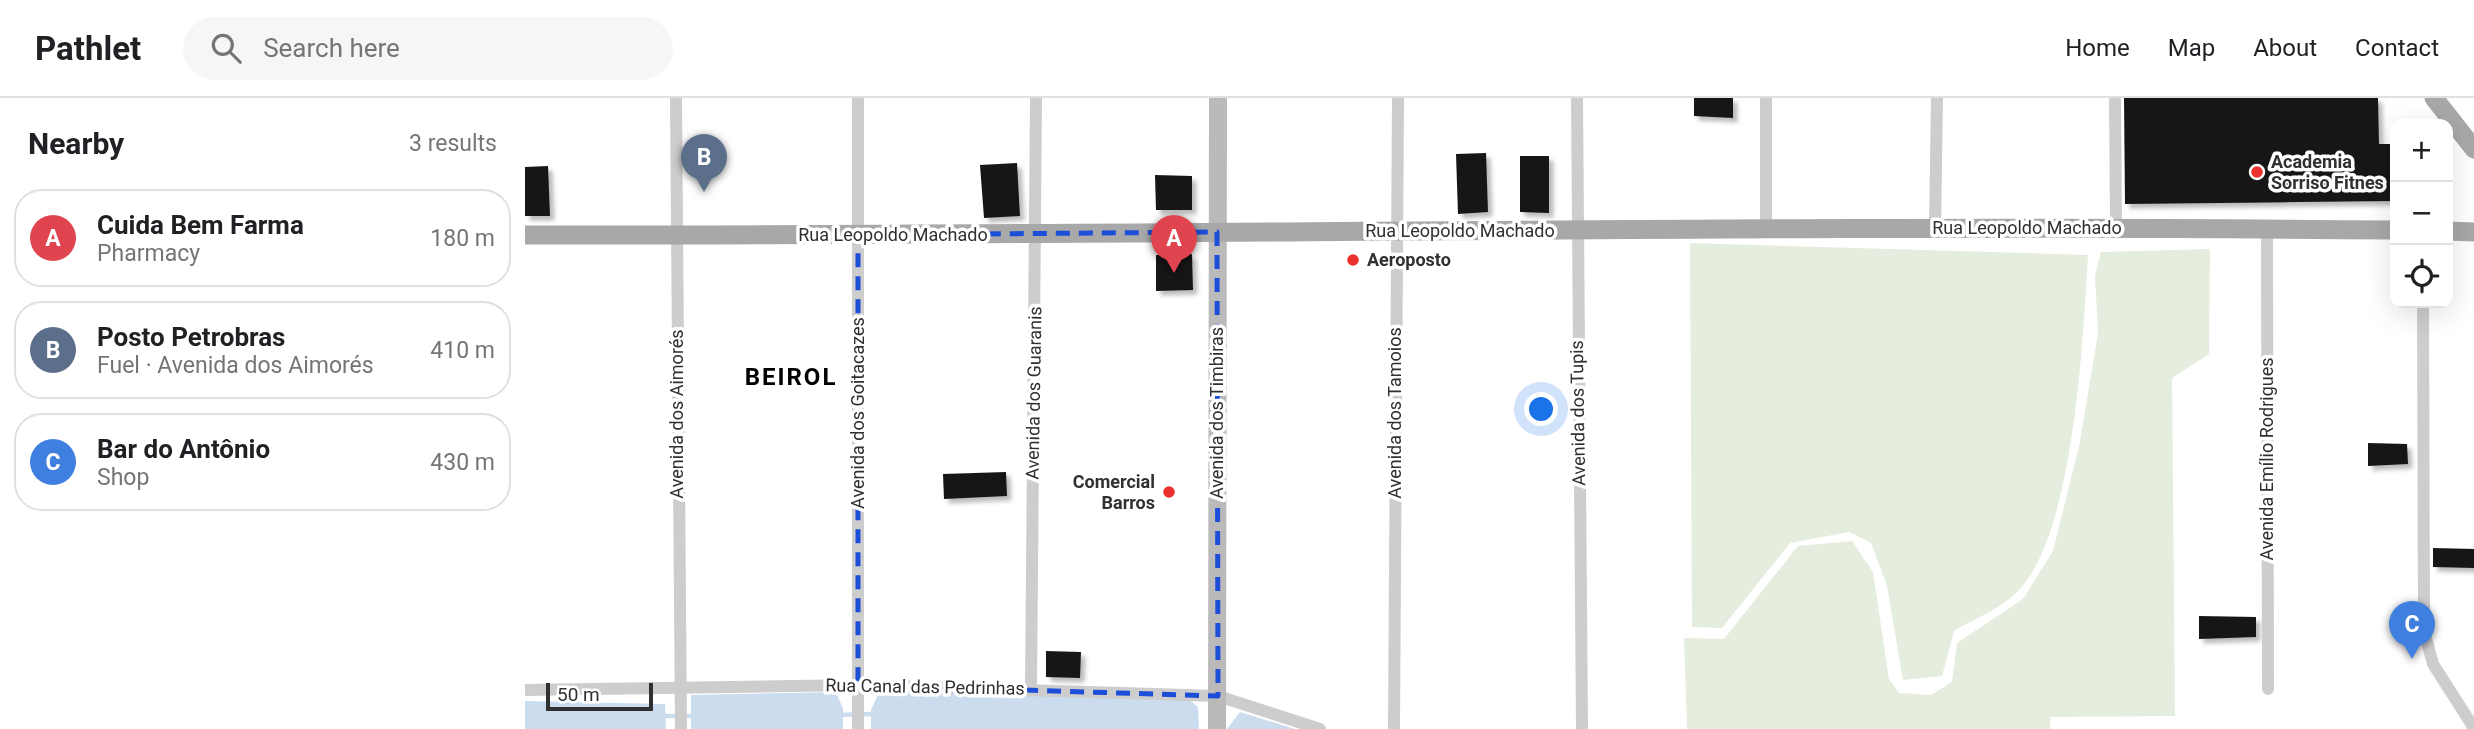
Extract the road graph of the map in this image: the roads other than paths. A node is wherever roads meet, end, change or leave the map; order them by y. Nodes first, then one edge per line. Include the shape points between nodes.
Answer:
1 (676, 98) edge
2 (857, 98) edge
3 (1036, 98) edge
4 (1218, 98) edge
5 (1398, 98) edge
6 (1577, 98) edge
7 (1766, 98) edge
8 (1937, 98) edge
9 (2115, 98) edge
10 (2434, 98) edge
11 (2474, 149) edge
12 (1766, 227) junction
13 (2116, 227) junction
14 (1935, 229) junction
15 (2267, 229) junction
16 (1576, 230) junction
17 (2390, 230) edge
18 (2453, 231) edge
19 (1217, 232) junction
20 (1396, 232) junction
21 (2474, 232) edge
22 (525, 235) edge
23 (675, 235) junction
24 (857, 235) junction
25 (1036, 235) junction
26 (2423, 308) edge
27 (678, 688) junction
28 (858, 689) junction
29 (1031, 689) junction
30 (2268, 689) dead end
31 (525, 690) edge
32 (1218, 702) junction
33 (2470, 726) edge
34 (681, 729) edge
35 (858, 729) edge
36 (1217, 729) edge
37 (1320, 729) edge
38 (1394, 729) edge
39 (1581, 729) edge

1 - 23 street, Avenida dos Aimorés
2 - 24 street, Avenida dos Goitacazes
3 - 25 street, Avenida dos Guaranis
4 - 19 street, Avenida dos Timbiras
5 - 20 street, Avenida dos Tamoios
6 - 16 street, Avenida dos Tupis
7 - 12 street
8 - 14 street
9 - 13 street
10 - 11 main road
12 - 14 main road, Rua Leopoldo Machado
12 - 16 main road, Rua Leopoldo Machado
13 - 14 main road, Rua Leopoldo Machado
13 - 15 main road, Rua Leopoldo Machado
15 - 17 main road, Rua Leopoldo Machado
15 - 30 street, Avenida Emílio Rodrigues
16 - 20 main road, Rua Leopoldo Machado
16 - 39 street, Avenida dos Tupis
18 - 21 main road
19 - 20 main road, Rua Leopoldo Machado
19 - 25 main road, Rua Leopoldo Machado
19 - 32 street, Avenida dos Timbiras
20 - 38 street, Avenida dos Tamoios
22 - 23 main road, Rua Leopoldo Machado
23 - 24 main road, Rua Leopoldo Machado
23 - 27 street, Avenida dos Aimorés
24 - 25 main road, Rua Leopoldo Machado
24 - 28 street, Avenida dos Goitacazes
25 - 29 street, Avenida dos Guaranis
26 - 33 street via 2424,631 2433,664
27 - 28 street, Rua Canal das Pedrinhas
27 - 31 street, Rua Canal das Pedrinhas
27 - 34 street, Avenida dos Aimorés
28 - 29 street, Rua Canal das Pedrinhas
28 - 35 street, Avenida dos Goitacazes
29 - 32 street, Rua Canal das Pedrinhas
32 - 36 street, Avenida dos Timbiras
32 - 37 street, Rua Canal das Pedrinhas

